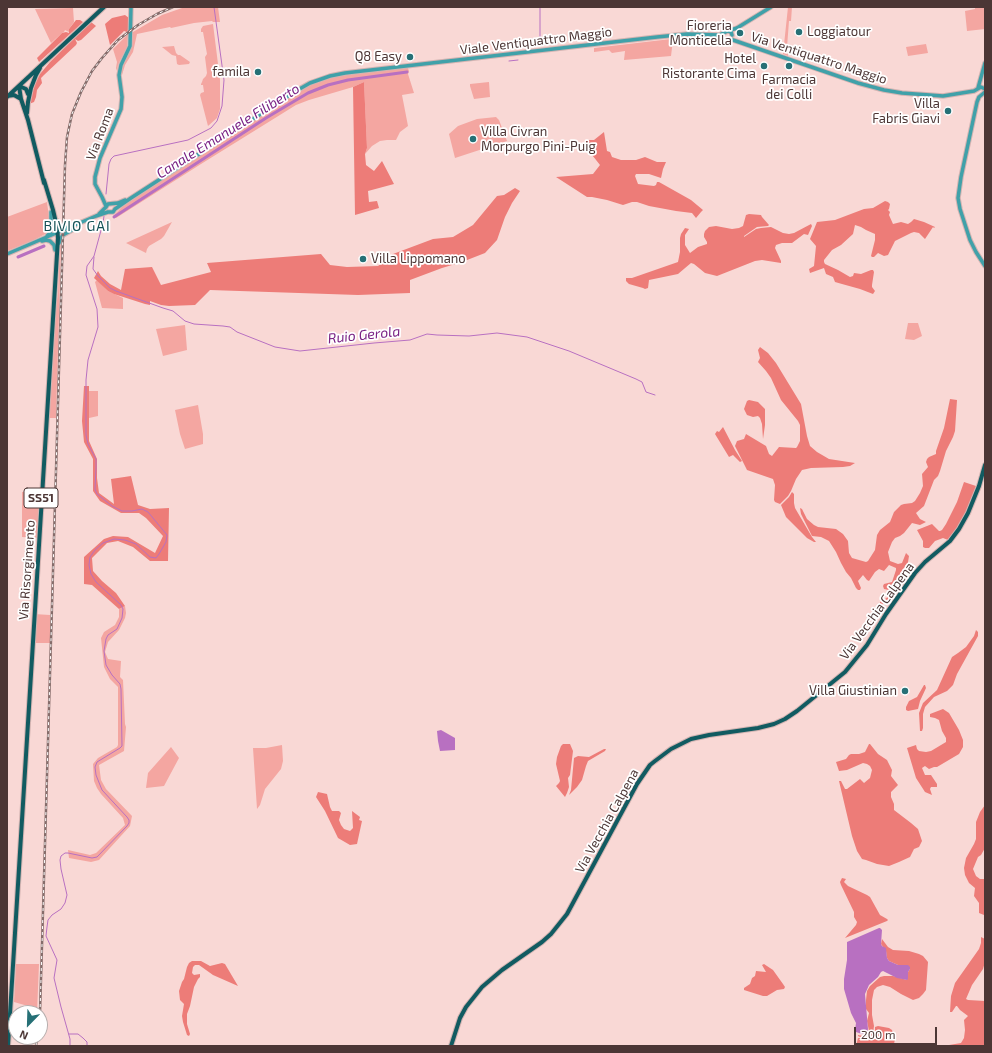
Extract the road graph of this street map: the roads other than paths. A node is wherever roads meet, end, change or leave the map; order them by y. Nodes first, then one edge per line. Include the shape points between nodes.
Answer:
1 (104, 7) edge
2 (131, 7) edge
3 (772, 7) edge
4 (737, 28) junction
5 (726, 32) junction
6 (706, 35) junction
7 (731, 37) junction
8 (725, 38) junction
9 (44, 63) junction
10 (985, 64) edge
11 (19, 86) junction
12 (982, 91) edge
13 (7, 96) edge
14 (29, 96) junction
15 (21, 99) junction
16 (28, 120) junction
17 (102, 197) junction
18 (132, 198) junction
19 (112, 203) junction
20 (106, 207) junction
21 (115, 209) junction
22 (52, 211) junction
23 (108, 212) junction
24 (96, 216) junction
25 (70, 229) junction
26 (56, 233) junction
27 (44, 238) junction
28 (37, 242) junction
29 (55, 250) junction
30 (7, 254) edge
31 (985, 266) edge
32 (56, 270) junction
33 (53, 302) junction
34 (985, 465) edge
35 (8, 1046) edge
36 (451, 1046) edge

1 - 9 main road
2 - 17 street, Via Roma via 130,46 119,75 121,109 100,158 95,177 95,184
3 - 4 street
4 - 5 street
4 - 7 street
5 - 6 street
5 - 7 street via 731,32
5 - 8 street
6 - 8 street
6 - 18 street, Viale Ventiquattro Maggio via 676,35 325,77 304,86
7 - 8 street via 728,40
7 - 12 street, Via Ventiquattro Maggio via 740,43 876,88 937,96
9 - 11 main road
9 - 14 main road, SS51 via 33,80
10 - 12 street
11 - 13 main road
11 - 14 main road via 26,89
11 - 15 main road, SS51
12 - 31 street via 977,102 958,198 970,240
13 - 15 main road via 14,95
14 - 16 main road, SS51
15 - 16 main road, SS51
16 - 22 main road, SS51
17 - 19 street
17 - 20 street, Via Roma
18 - 19 street
18 - 21 street
19 - 20 street
19 - 21 street
20 - 23 street
20 - 24 street
21 - 23 street
22 - 25 street via 58,225
22 - 26 main road, SS51
22 - 27 street via 51,228
23 - 24 street
24 - 25 street
25 - 26 street
25 - 32 street, Via Risorgimento via 60,239
26 - 27 street
26 - 29 main road, Via Risorgimento / SS51
26 - 32 main road, Via Risorgimento / SS51
27 - 28 street
28 - 29 street via 49,241
28 - 30 street
29 - 33 main road, Via Risorgimento / SS51
32 - 33 main road, Via Risorgimento / SS51
33 - 35 main road, Via Risorgimento / SS51
34 - 36 main road, Via Vecchia Calpena via 968,513 959,529 950,541 924,562 915,573 867,645 845,672 785,719 758,728 691,739 671,749 650,765 637,784 567,914 542,942 502,970 473,996 460,1018

